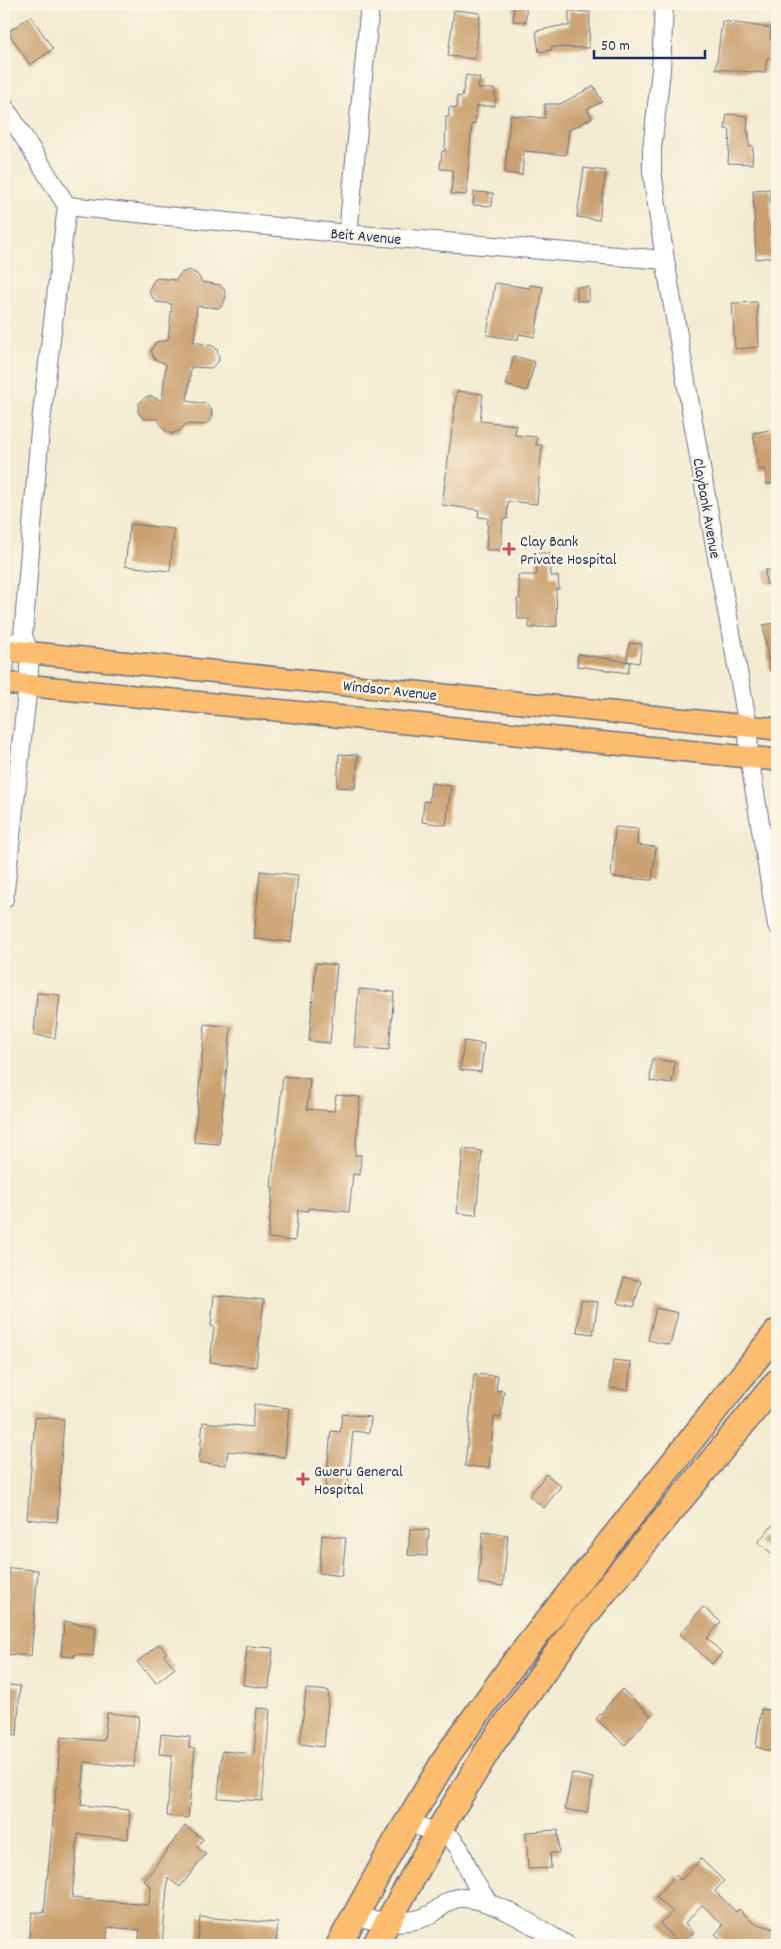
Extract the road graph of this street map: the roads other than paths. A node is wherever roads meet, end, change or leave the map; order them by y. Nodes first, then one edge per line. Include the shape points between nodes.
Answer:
1 (370, 4) edge
2 (664, 4) edge
3 (4, 106) edge
4 (67, 206) junction
5 (348, 234) junction
6 (665, 260) junction
7 (27, 645) junction
8 (4, 656) edge
9 (4, 683) edge
10 (28, 685) junction
11 (748, 726) junction
12 (777, 729) edge
13 (749, 757) junction
14 (777, 760) edge
15 (4, 899) edge
16 (777, 925) edge
17 (777, 1332) edge
18 (777, 1382) edge
19 (687, 1446) junction
20 (711, 1462) junction
21 (575, 1586) junction
22 (597, 1601) junction
23 (408, 1822) junction
24 (438, 1832) junction
25 (489, 1903) junction
26 (355, 1916) junction
27 (388, 1922) junction
28 (339, 1945) edge
29 (375, 1945) edge
30 (567, 1945) edge

1 - 5 street
2 - 6 street, Claybank Avenue via 652,171
3 - 4 street
4 - 5 street, Beit Avenue
4 - 7 street via 40,430
5 - 6 street, Beit Avenue
6 - 11 street, Claybank Avenue
7 - 8 main road, Windsor Avenue
7 - 10 street
7 - 11 main road, Windsor Avenue
9 - 10 main road, Windsor Avenue
10 - 13 main road, Windsor Avenue
10 - 15 street
11 - 12 main road, Windsor Avenue
11 - 13 street, Claybank Avenue
13 - 14 main road, Windsor Avenue
13 - 16 street, Claybank Avenue
17 - 19 highway
18 - 20 highway
19 - 20 highway
19 - 21 highway
20 - 22 highway
21 - 22 highway
21 - 23 highway via 449,1753
22 - 24 highway via 491,1745
23 - 24 street
23 - 26 highway
24 - 25 street via 452,1839 459,1848 475,1883
24 - 27 highway
25 - 27 street via 457,1898 444,1903 432,1914
25 - 30 street
26 - 27 street
26 - 28 highway
27 - 29 highway

